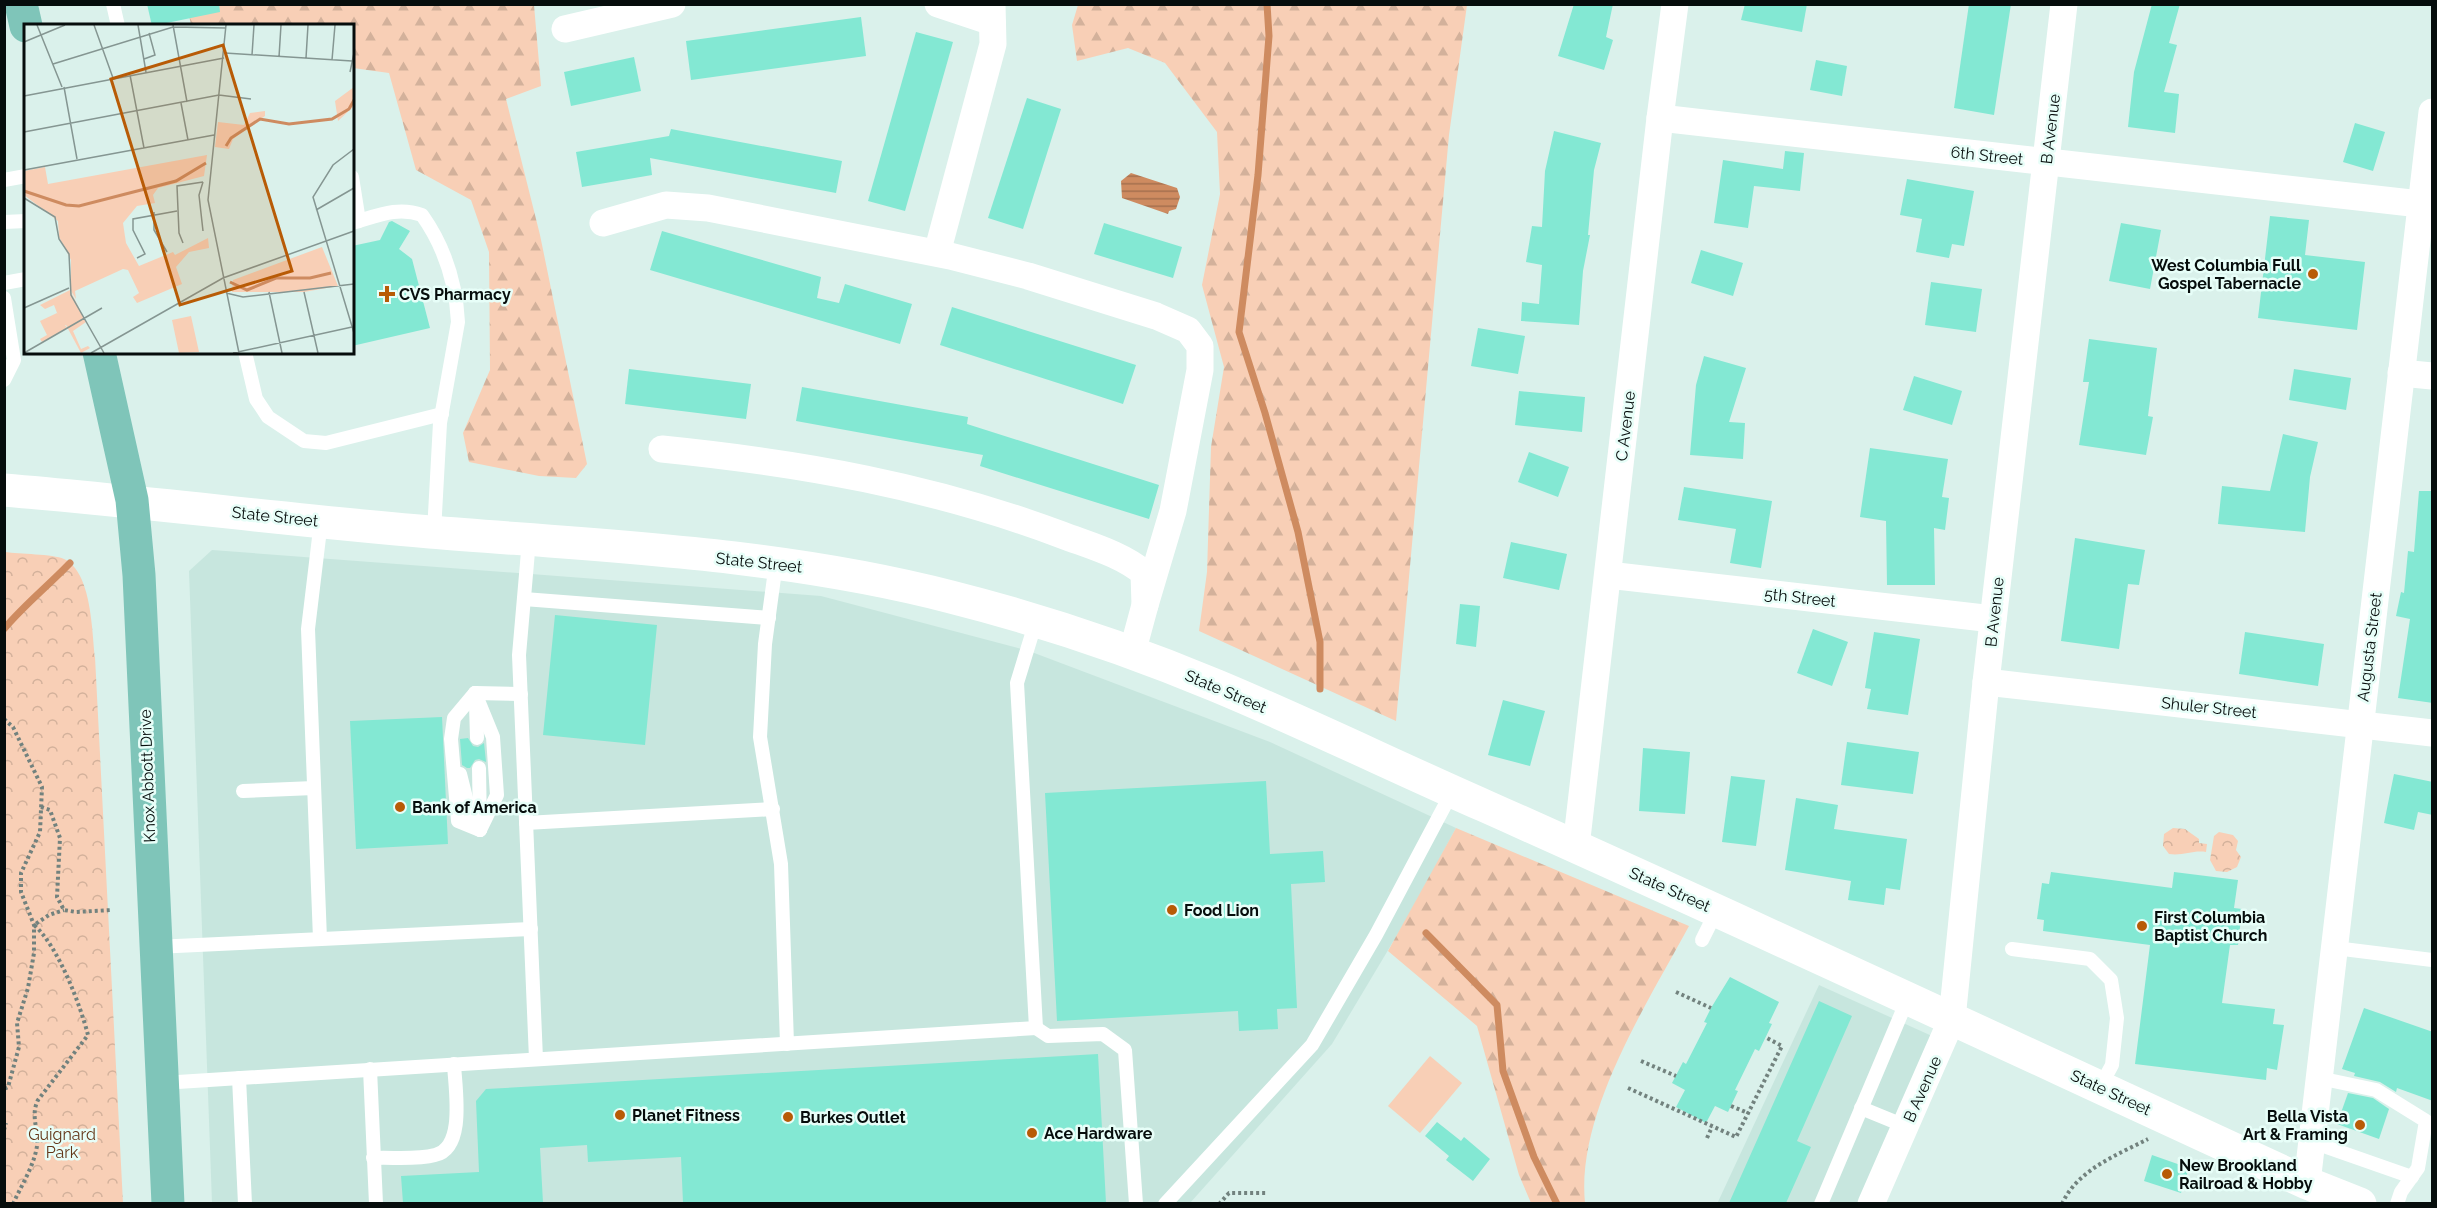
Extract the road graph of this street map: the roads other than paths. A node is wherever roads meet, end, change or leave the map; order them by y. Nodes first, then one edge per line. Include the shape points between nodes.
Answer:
1 (21, 4) edge
2 (113, 4) edge
3 (672, 4) edge
4 (938, 4) edge
5 (1676, 4) edge
6 (2064, 4) edge
7 (992, 13) edge
8 (26, 24) edge
9 (118, 24) edge
10 (565, 29) dead end
11 (2433, 112) edge
12 (1660, 118) junction
13 (2046, 161) junction
14 (24, 176) edge
15 (4, 180) edge
16 (354, 200) edge
17 (2420, 204) junction
18 (24, 221) edge
19 (4, 222) edge
20 (356, 222) edge
21 (603, 223) dead end
22 (937, 253) junction
23 (24, 279) edge
24 (4, 283) edge
25 (4, 298) edge
26 (99, 354) edge
27 (245, 354) edge
28 (2401, 373) junction
29 (2433, 376) edge
30 (4, 380) edge
31 (442, 414) junction
32 (663, 449) dead end
33 (4, 490) edge
34 (132, 501) junction
35 (321, 521) junction
36 (434, 532) junction
37 (529, 540) junction
38 (776, 562) junction
39 (1608, 575) junction
40 (524, 598) junction
41 (1145, 604) junction
42 (769, 618) junction
43 (1993, 619) junction
44 (1036, 621) junction
45 (1131, 652) junction
46 (1986, 682) junction
47 (476, 693) junction
48 (521, 694) junction
49 (2360, 724) junction
50 (2433, 733) edge
51 (477, 738) dead end
52 (479, 768) dead end
53 (314, 788) junction
54 (243, 791) dead end
55 (1452, 792) junction
56 (772, 810) junction
57 (526, 823) junction
58 (480, 830) junction
59 (1576, 847) junction
60 (1717, 910) junction
61 (531, 929) junction
62 (320, 939) junction
63 (1702, 940) dead end
64 (155, 947) junction
65 (2334, 948) junction
66 (2012, 949) dead end
67 (2433, 960) edge
68 (1908, 998) junction
69 (1952, 1019) junction
70 (1036, 1028) junction
71 (787, 1044) junction
72 (536, 1059) junction
73 (454, 1064) junction
74 (370, 1069) junction
75 (239, 1078) junction
76 (2319, 1078) junction
77 (162, 1083) junction
78 (2100, 1087) junction
79 (1862, 1108) junction
80 (1905, 1126) junction
81 (2312, 1142) junction
82 (374, 1158) junction
83 (2412, 1177) junction
84 (2307, 1183) junction
85 (2354, 1202) edge
86 (168, 1203) edge
87 (245, 1203) edge
88 (376, 1203) edge
89 (1136, 1203) edge
90 (1165, 1203) edge
91 (1821, 1203) edge
92 (1871, 1203) edge
93 (2397, 1203) edge

1 - 8 main road
2 - 9 lane
3 - 10 street
4 - 7 street
5 - 12 street, C Avenue
6 - 13 street, B Avenue
7 - 22 street via 993,44
11 - 17 street, Augusta Street
12 - 13 street, 6th Street
12 - 39 street, C Avenue
13 - 17 street, 6th Street
13 - 43 street, B Avenue
14 - 15 lane
16 - 20 lane
17 - 28 street, Augusta Street
18 - 19 lane
20 - 31 lane via 392,211 411,211 422,215 442,250 458,322
21 - 22 street via 666,205 708,208
22 - 41 street via 1028,276 1156,316 1188,330 1200,346 1200,370 1173,511
23 - 24 lane
25 - 30 lane via 14,360
26 - 34 main road, Knox Abbott Drive
27 - 31 lane via 256,399 268,417 304,441 326,443
28 - 29 street
28 - 49 street, Augusta Street
31 - 36 lane
32 - 41 street via 838,472 1029,522 1129,561 1144,573
33 - 34 main road, State Street
34 - 35 main road, State Street
34 - 64 main road, Knox Abbott Drive via 139,575
35 - 36 main road, State Street
35 - 53 lane via 308,629
36 - 37 main road, State Street
37 - 38 main road, State Street
37 - 40 lane
38 - 42 lane
38 - 44 main road, State Street via 949,596
39 - 43 street, 5th Street
39 - 59 street, C Avenue
40 - 42 lane
40 - 48 lane via 519,655
41 - 45 street
42 - 56 lane via 760,736
43 - 46 street, B Avenue
44 - 45 main road, State Street
44 - 70 lane via 1017,683
45 - 55 main road, State Street via 1246,698
46 - 49 street, Shuler Street
46 - 69 street, B Avenue
47 - 48 lane
47 - 51 lane
47 - 58 lane via 494,737 497,795
47 - 58 lane via 461,715 458,749 469,810
48 - 57 lane
49 - 50 street, Shuler Street
49 - 65 street, Augusta Street
52 - 58 lane
53 - 54 lane
53 - 62 lane
55 - 59 main road, State Street
55 - 90 lane via 1312,1045
56 - 57 lane
56 - 71 lane via 781,864
57 - 61 lane
59 - 60 main road, State Street
60 - 63 lane
60 - 68 main road, State Street
61 - 62 lane
61 - 72 lane
62 - 64 lane
64 - 77 main road, Knox Abbott Drive
65 - 67 lane
65 - 76 street, Augusta Street
66 - 78 lane via 2090,959 2111,980 2117,1018 2112,1065
68 - 69 main road, State Street
68 - 79 lane
69 - 78 main road, State Street
69 - 80 street, B Avenue
70 - 71 lane
70 - 89 lane via 1048,1036 1103,1034 1125,1050
71 - 72 lane
72 - 73 lane
73 - 74 lane
73 - 82 lane via 456,1125 447,1148 430,1156
74 - 75 lane
74 - 82 lane
75 - 77 lane
75 - 87 lane
76 - 81 street, Augusta Street
76 - 83 lane via 2376,1090 2426,1121 2418,1168
77 - 86 main road, Knox Abbott Drive
78 - 84 main road, State Street
79 - 80 lane
79 - 91 lane
80 - 92 street, B Avenue
81 - 83 lane
81 - 84 street, Augusta Street
82 - 88 lane
83 - 93 lane
84 - 85 main road, State Street

